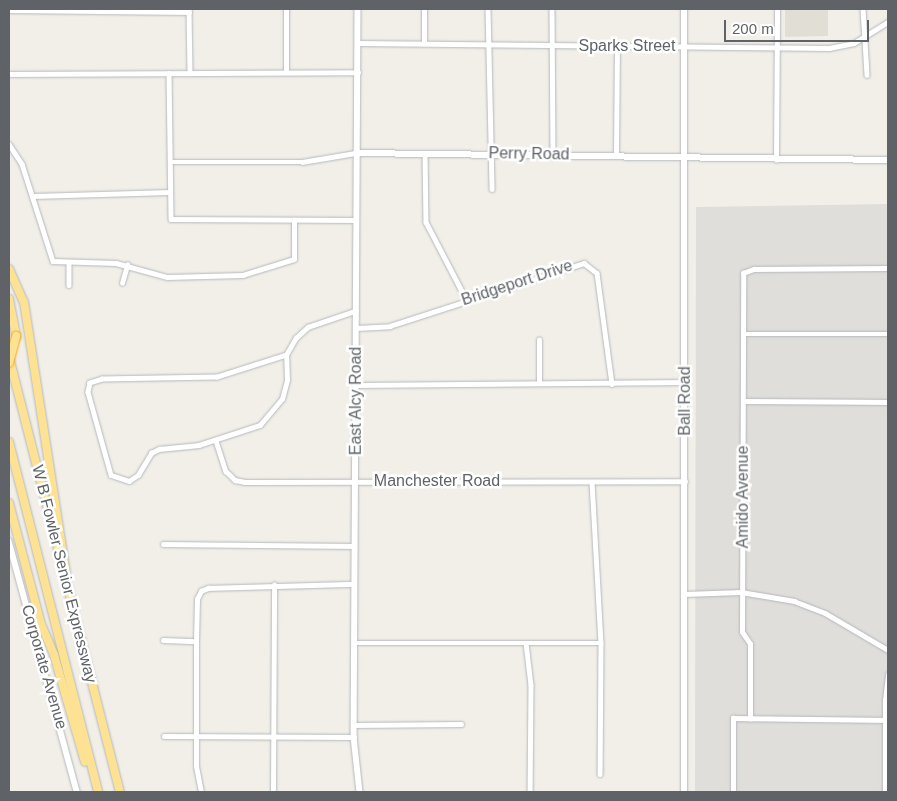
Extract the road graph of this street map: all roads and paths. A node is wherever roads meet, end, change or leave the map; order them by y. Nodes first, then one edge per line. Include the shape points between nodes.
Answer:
1 (286, 9) edge
2 (358, 9) edge
3 (424, 9) edge
4 (488, 9) edge
5 (552, 9) edge
6 (684, 9) edge
7 (777, 9) edge
8 (863, 9) edge
9 (9, 10) edge
10 (104, 10) edge
11 (189, 10) edge
12 (888, 22) edge
13 (863, 35) junction
14 (358, 43) junction
15 (424, 43) junction
16 (488, 43) junction
17 (552, 46) junction
18 (617, 46) junction
19 (684, 46) junction
20 (777, 47) junction
21 (286, 72) junction
22 (358, 72) junction
23 (169, 73) junction
24 (190, 73) junction
25 (9, 74) edge
26 (867, 75) dead end
27 (9, 144) edge
28 (356, 153) junction
29 (425, 153) junction
30 (490, 153) junction
31 (553, 155) junction
32 (616, 155) junction
33 (684, 155) junction
34 (776, 160) junction
35 (888, 160) edge
36 (170, 162) junction
37 (492, 189) dead end
38 (170, 192) junction
39 (33, 196) junction
40 (294, 220) junction
41 (356, 220) junction
42 (69, 262) junction
43 (127, 266) junction
44 (888, 268) edge
45 (11, 272) edge
46 (122, 283) dead end
47 (69, 284) dead end
48 (9, 299) edge
49 (466, 299) junction
50 (355, 311) junction
51 (356, 328) junction
52 (744, 334) junction
53 (888, 334) edge
54 (539, 340) dead end
55 (9, 355) edge
56 (286, 355) junction
57 (9, 363) edge
58 (686, 382) junction
59 (539, 384) junction
60 (612, 384) junction
61 (356, 385) junction
62 (743, 402) junction
63 (888, 402) edge
64 (216, 440) junction
65 (9, 442) edge
66 (355, 481) junction
67 (685, 481) junction
68 (592, 482) junction
69 (9, 503) edge
70 (9, 541) edge
71 (163, 544) dead end
72 (354, 546) junction
73 (66, 582) junction
74 (354, 584) junction
75 (274, 585) junction
76 (741, 592) junction
77 (684, 594) junction
78 (163, 640) dead end
79 (196, 641) junction
80 (354, 643) junction
81 (526, 643) junction
82 (601, 643) junction
83 (888, 650) edge
84 (888, 674) edge
85 (750, 719) junction
86 (887, 720) edge
87 (461, 724) dead end
88 (354, 725) junction
89 (164, 736) dead end
90 (196, 736) junction
91 (273, 736) junction
92 (354, 737) junction
93 (600, 774) dead end
94 (77, 792) edge
95 (97, 792) edge
96 (120, 792) edge
97 (201, 792) edge
98 (273, 792) edge
99 (360, 792) edge
100 (530, 792) edge
101 (684, 792) edge
102 (733, 792) edge
103 (885, 792) edge

1 - 21 street
2 - 14 street, East Alcy Road
3 - 15 street
4 - 16 street
5 - 17 street
6 - 19 main road, Ball Road
7 - 20 street
8 - 13 street
9 - 10 street
10 - 11 street
11 - 24 street
12 - 13 street, Sparks Street
13 - 20 street, Sparks Street via 842,47
13 - 26 street
14 - 15 street, Sparks Street
14 - 22 street, East Alcy Road
15 - 16 street, Sparks Street
16 - 17 street, Sparks Street
16 - 30 street
17 - 18 street, Sparks Street
17 - 31 street
18 - 19 street, Sparks Street
18 - 32 street
19 - 20 street, Sparks Street
19 - 33 main road, Ball Road
20 - 34 street
21 - 22 street
21 - 24 street
22 - 28 street, East Alcy Road
23 - 24 street
23 - 25 street
23 - 36 street
27 - 39 street via 22,164
28 - 29 street, Perry Road
28 - 36 street, Perry Road via 302,162
28 - 41 street, East Alcy Road
29 - 30 street, Perry Road
29 - 49 street via 426,222
30 - 31 street, Perry Road
30 - 37 street
31 - 32 street, Perry Road
32 - 33 street, Perry Road
33 - 34 street, Perry Road
33 - 58 main road, Ball Road
34 - 35 street, Perry Road
36 - 38 street
38 - 39 street
38 - 40 street via 172,219
39 - 42 street via 52,261
40 - 41 street
40 - 43 street via 295,253 288,264 243,275 189,278 167,277
41 - 50 street, East Alcy Road
42 - 43 street
42 - 47 street
43 - 46 street
44 - 52 street, Amido Avenue via 754,269 743,274
45 - 73 highway via 24,302 66,561
48 - 57 highway, bridge via 16,336
49 - 51 street, Bridgeport Drive via 390,326
49 - 60 street, Bridgeport Drive via 577,262 592,267 597,273
50 - 51 street, East Alcy Road
50 - 56 street via 308,327 290,345
51 - 61 street, East Alcy Road
52 - 53 street
52 - 62 street, Amido Avenue
54 - 59 street
55 - 73 highway, W B Fowler Senior Expressway
56 - 64 street via 287,380 274,413 250,430
56 - 64 street via 217,377 102,379 90,383 88,392 111,476 119,481 129,482 138,476 151,453 159,449
58 - 60 street
58 - 67 main road, Ball Road
59 - 60 street
59 - 61 street
61 - 66 street, East Alcy Road
62 - 63 street
62 - 76 street, Amido Avenue
64 - 66 street, Manchester Road via 226,472 235,480
65 - 95 highway, W B Fowler Senior Expressway
66 - 68 street, Manchester Road
66 - 72 street, East Alcy Road
67 - 68 street, Manchester Road
67 - 77 main road, Ball Road
68 - 82 street
69 - 95 highway via 41,624 54,655 79,745
70 - 94 street, Corporate Avenue
71 - 72 street
72 - 74 street, East Alcy Road
73 - 96 highway, W B Fowler Senior Expressway
74 - 75 street
74 - 80 street, East Alcy Road
75 - 79 street via 201,591 197,599
75 - 91 street
76 - 77 street
76 - 83 street via 778,597 814,608
76 - 85 street, Amido Avenue via 742,632 750,644
77 - 101 main road, Ball Road
78 - 79 street
79 - 90 street
80 - 81 street
80 - 88 street, East Alcy Road
81 - 82 street
81 - 100 street via 531,685
82 - 93 street
84 - 86 street
85 - 86 street
85 - 102 street via 733,718
86 - 103 street
87 - 88 street
88 - 92 street, East Alcy Road
89 - 90 street
90 - 91 street
90 - 97 street via 196,766
91 - 92 street
91 - 98 street
92 - 99 street, East Alcy Road

